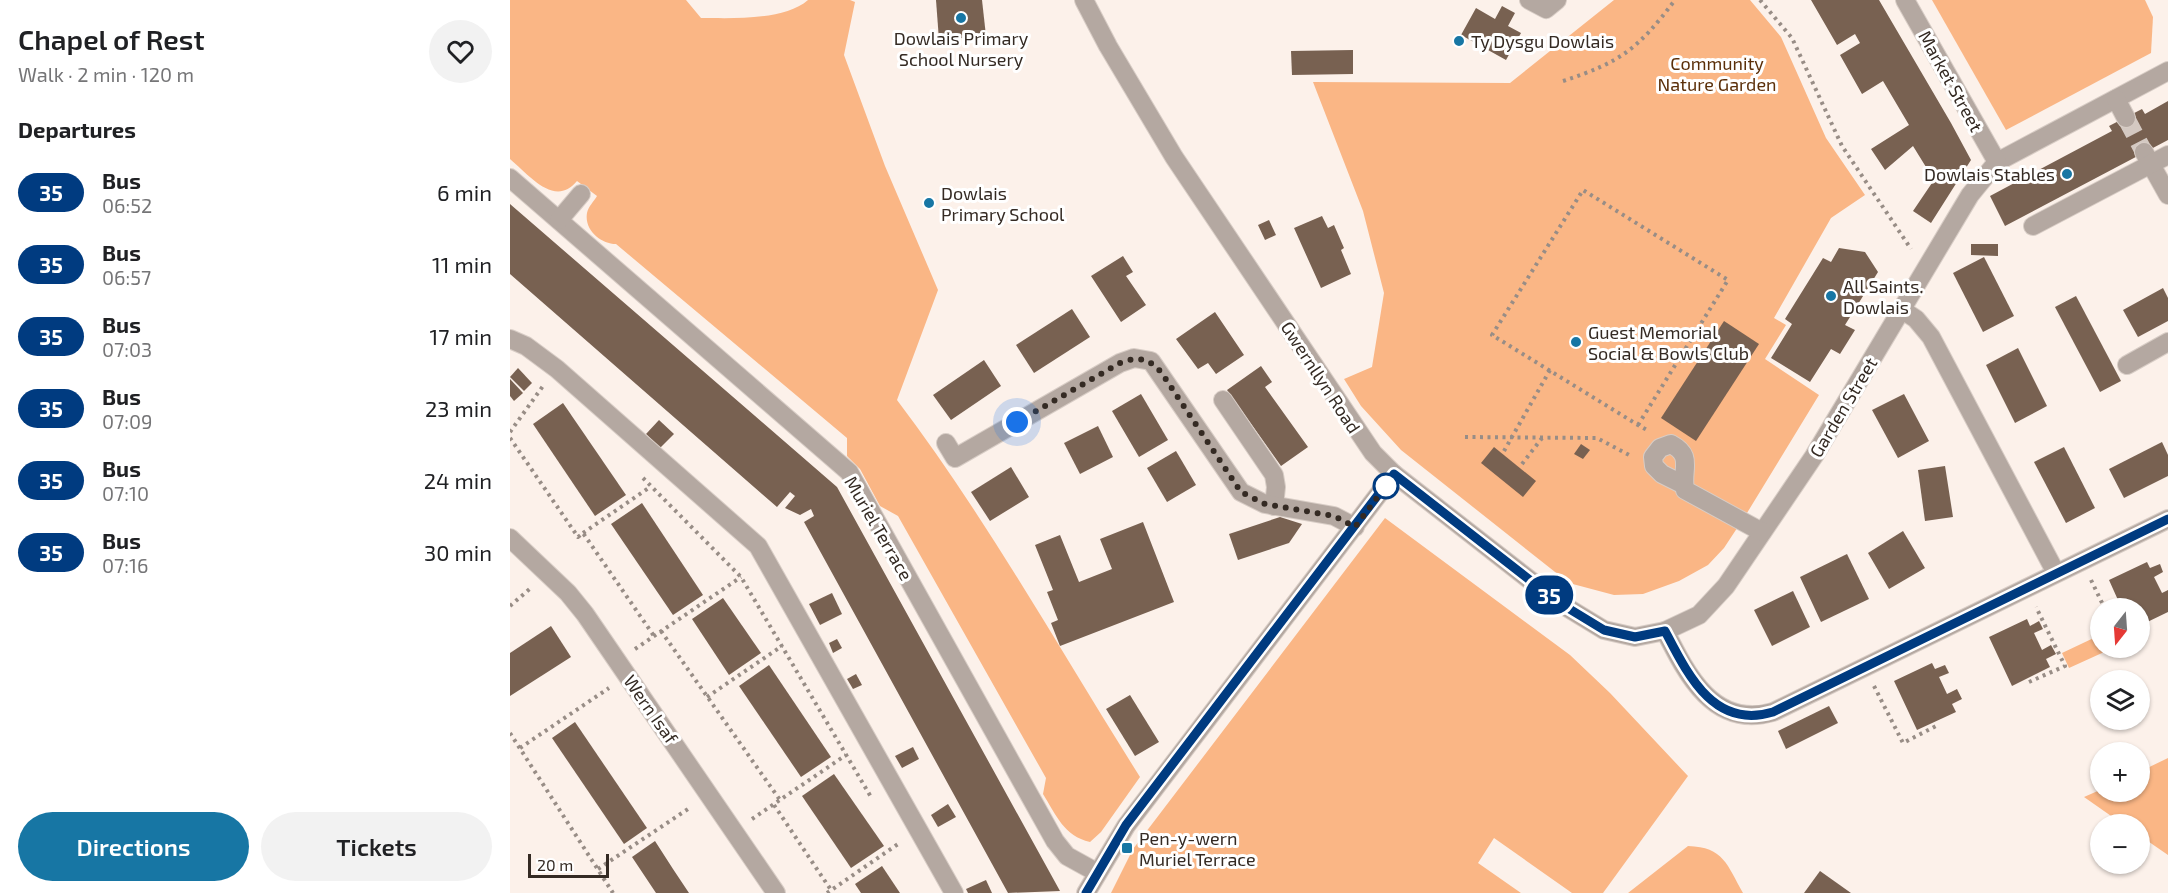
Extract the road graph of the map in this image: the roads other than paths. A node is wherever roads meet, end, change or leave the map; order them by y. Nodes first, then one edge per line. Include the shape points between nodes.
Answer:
1 (1084, 0) edge
2 (1529, 0) edge
3 (1557, 0) edge
4 (1905, 0) edge
5 (2168, 71) edge
6 (2116, 99) junction
7 (2126, 118) tunnel mouth
8 (2168, 155) edge
9 (2147, 158) junction
10 (1997, 162) junction
11 (510, 177) edge
12 (581, 195) dead end
13 (2168, 195) edge
14 (560, 220) junction
15 (2033, 226) dead end
16 (1901, 309) junction
17 (510, 339) edge
18 (2168, 342) edge
19 (2127, 365) dead end
20 (1223, 400) dead end
21 (946, 442) dead end
22 (1394, 474) junction
23 (1684, 485) junction
24 (1274, 506) junction
25 (2168, 519) edge
26 (1355, 527) junction
27 (1762, 532) junction
28 (510, 538) edge
29 (2056, 573) junction
30 (1665, 631) junction
31 (1096, 872) junction
32 (776, 893) edge
33 (954, 893) edge
34 (1086, 893) edge

1 - 22 street, Gwernllyn Road via 1174,157 1361,438
2 - 3 street via 1546,9
4 - 10 street, Market Street
5 - 6 street
6 - 7 street
6 - 10 street
8 - 9 street
9 - 13 street
9 - 15 street
10 - 16 street, Garden Street via 1970,195
11 - 14 street, Muriel Terrace
12 - 14 street
14 - 31 street, Muriel Terrace via 849,472 1055,841 1067,856
16 - 27 street, Garden Street via 1814,456
16 - 29 street via 1931,337
17 - 33 street via 557,369 758,546
18 - 19 street
20 - 24 street via 1274,475
21 - 24 street via 955,458 1120,363 1134,358 1151,361 1241,492
22 - 26 street
22 - 30 street, Gwernllyn Road via 1558,602 1604,630 1635,637
23 - 23 street via 1686,459 1682,450 1671,444 1660,448 1653,457 1654,466
23 - 27 street via 1685,490
24 - 26 street via 1334,516
25 - 29 street
26 - 31 street via 1126,825
27 - 30 street, Garden Street via 1726,586 1698,615
28 - 32 street, Wern Isaf via 568,593
29 - 30 street via 1758,716 1726,711 1699,690
31 - 34 street

